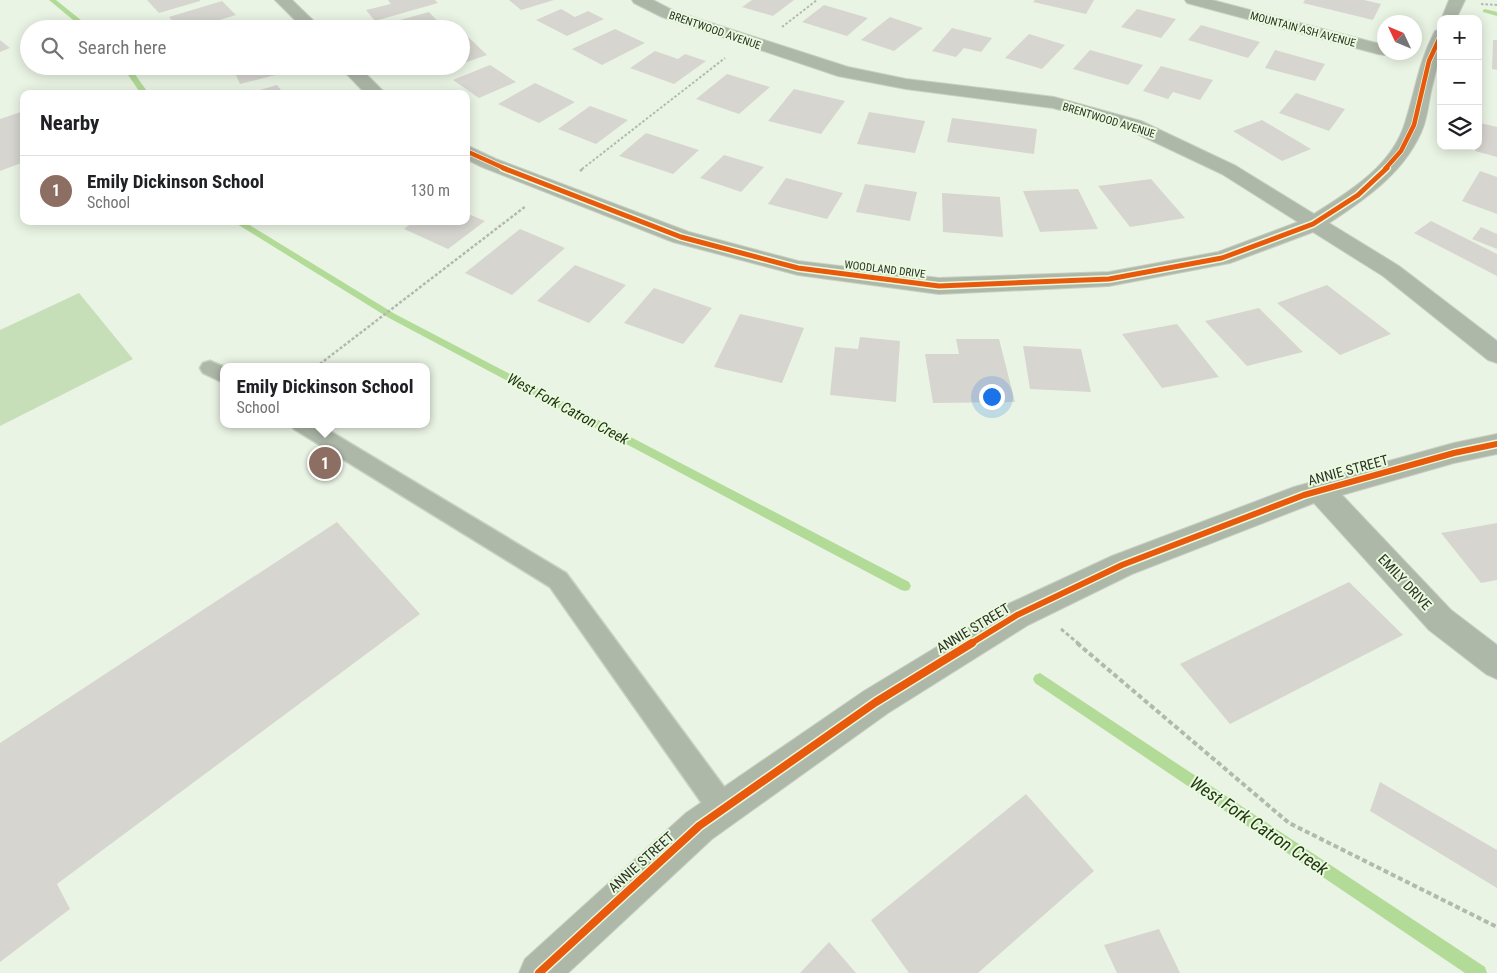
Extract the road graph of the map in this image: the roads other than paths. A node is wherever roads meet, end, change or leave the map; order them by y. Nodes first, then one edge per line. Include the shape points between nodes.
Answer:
1 (283, 0) edge
2 (640, 0) edge
3 (1193, 0) edge
4 (1457, 0) edge
5 (1450, 15) edge
6 (304, 20) edge
7 (1437, 38) edge
8 (1377, 48) edge
9 (1422, 48) edge
10 (1410, 60) edge
11 (357, 75) edge
12 (373, 90) edge
13 (470, 153) edge
14 (1313, 224) junction
15 (1497, 354) edge
16 (308, 428) edge
17 (1497, 444) edge
18 (1321, 492) junction
19 (1497, 664) edge
20 (723, 809) junction
21 (539, 973) edge

1 - 6 street
2 - 14 street, BRENTWOOD AVENUE via 668,14 844,72 906,84 1054,103 1134,125 1195,151
3 - 8 street, MOUNTAIN ASH AVENUE
4 - 5 street
7 - 9 street, WOODLAND DRIVE
10 - 14 street, WOODLAND DRIVE via 1414,124 1401,151 1358,195
11 - 12 street
13 - 14 street, WOODLAND DRIVE via 681,237 798,268 939,286 1109,279 1222,258
14 - 15 street, BRENTWOOD AVENUE via 1392,271
16 - 20 lane via 558,580
17 - 18 street, ANNIE STREET via 1454,452
18 - 19 street, EMILY DRIVE via 1440,620
18 - 20 street, ANNIE STREET via 1304,495 1122,565 1017,615 876,702
20 - 21 street, ANNIE STREET via 692,833

